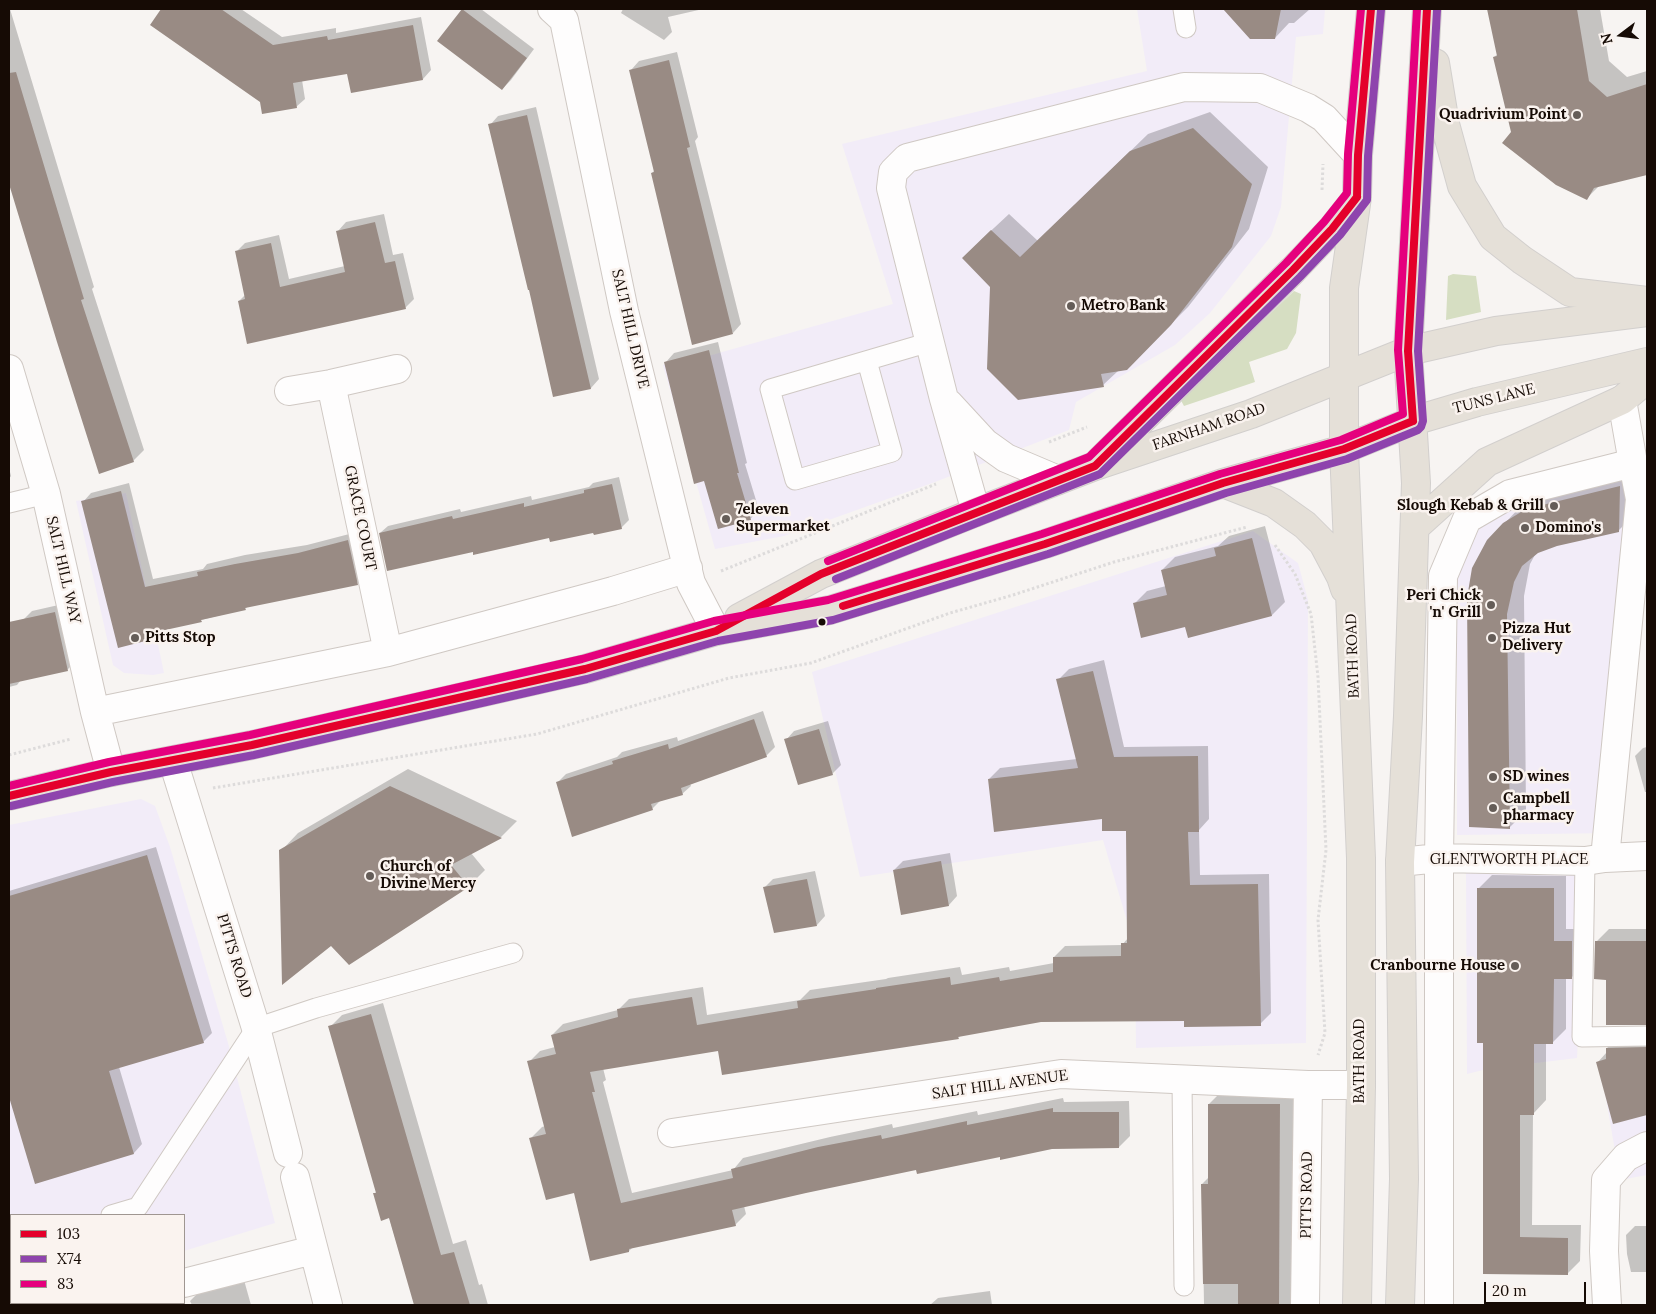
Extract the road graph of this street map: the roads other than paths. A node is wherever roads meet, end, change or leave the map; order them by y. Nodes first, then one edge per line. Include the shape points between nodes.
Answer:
1 (1183, 9) edge
2 (1371, 9) edge
3 (562, 12) edge
4 (1427, 12) edge
5 (1186, 28) dead end
6 (1358, 154) junction
7 (1357, 198) junction
8 (1647, 301) edge
9 (1647, 312) edge
10 (930, 342) junction
11 (1408, 351) junction
12 (867, 361) junction
13 (1647, 362) edge
14 (397, 368) dead end
15 (9, 369) edge
16 (1344, 377) junction
17 (1647, 379) edge
18 (331, 384) junction
19 (289, 392) dead end
20 (944, 399) junction
21 (1622, 400) junction
22 (1413, 421) junction
23 (1344, 449) junction
24 (1633, 463) junction
25 (1095, 466) junction
26 (1058, 480) junction
27 (1223, 483) junction
28 (46, 494) junction
29 (9, 503) edge
30 (976, 512) junction
31 (1415, 527) junction
32 (689, 576) junction
33 (716, 631) junction
34 (1353, 642) junction
35 (388, 652) junction
36 (98, 722) junction
37 (174, 760) junction
38 (111, 772) junction
39 (9, 796) edge
40 (1647, 856) edge
41 (1439, 858) junction
42 (1595, 860) junction
43 (1400, 862) junction
44 (513, 953) dead end
45 (256, 1028) junction
46 (1647, 1036) edge
47 (1182, 1079) junction
48 (1308, 1085) junction
49 (1361, 1085) junction
50 (672, 1132) dead end
51 (1647, 1146) edge
52 (114, 1214) edge
53 (313, 1250) junction
54 (185, 1283) edge
55 (1184, 1286) dead end
56 (328, 1305) edge
57 (1305, 1305) edge
58 (1357, 1305) edge
59 (1400, 1305) edge
60 (1439, 1305) edge
61 (1607, 1305) edge

1 - 5 lane
2 - 6 main road, BATH ROAD
3 - 32 street, SALT HILL DRIVE via 624,311
4 - 8 main road via 1445,124 1462,186 1492,237 1570,292
4 - 11 main road
6 - 7 main road, BATH ROAD
6 - 10 street via 1324,118 1260,88 1184,86 906,158 893,172 891,188
7 - 16 main road, BATH ROAD via 1344,288
7 - 25 main road via 1293,270
9 - 11 main road via 1496,332
10 - 12 lane
10 - 20 street
11 - 16 main road
11 - 22 main road
12 - 12 lane via 770,389 795,480 892,452
13 - 22 main road, TUNS LANE via 1477,402
14 - 18 street
15 - 28 street, SALT HILL WAY
16 - 23 main road, BATH ROAD
16 - 25 main road, FARNHAM ROAD via 1251,414
17 - 21 main road
18 - 19 street
18 - 35 street, GRACE COURT
20 - 26 street via 985,443 1006,458
20 - 30 street
21 - 24 street
21 - 31 main road via 1487,462
22 - 23 main road, TUNS LANE
22 - 31 main road
23 - 27 main road, FARNHAM ROAD
23 - 34 main road, BATH ROAD
24 - 41 street via 1510,494 1467,518 1444,576
24 - 42 street via 1640,499
25 - 26 main road, FARNHAM ROAD
26 - 30 main road, FARNHAM ROAD
27 - 33 main road, FARNHAM ROAD via 1045,544 830,610
27 - 34 main road via 1274,503 1322,542 1348,596
28 - 29 lane
28 - 36 street, SALT HILL WAY
30 - 33 main road, FARNHAM ROAD via 821,574
31 - 43 main road
32 - 33 street, SALT HILL DRIVE
32 - 35 street via 613,591
33 - 37 main road, FARNHAM ROAD via 585,669
34 - 49 main road, BATH ROAD via 1361,858
35 - 36 street
36 - 38 street, SALT HILL WAY
37 - 38 main road, FARNHAM ROAD
37 - 45 street, PITTS ROAD
38 - 39 main road, FARNHAM ROAD
40 - 42 street, GLENTWORTH PLACE
41 - 42 street, GLENTWORTH PLACE
41 - 43 street, GLENTWORTH PLACE
41 - 60 street
42 - 46 lane via 1582,1036
43 - 59 main road via 1404,1179
44 - 45 lane
45 - 52 lane via 138,1207
45 - 53 street, PITTS ROAD
47 - 48 street, SALT HILL AVENUE
47 - 50 street, SALT HILL AVENUE via 1061,1074
47 - 55 lane
48 - 49 street, SALT HILL AVENUE
48 - 57 street, PITTS ROAD
49 - 58 main road, BATH ROAD
51 - 61 street via 1626,1157 1606,1180 1604,1251
53 - 54 street
53 - 56 street, PITTS ROAD

